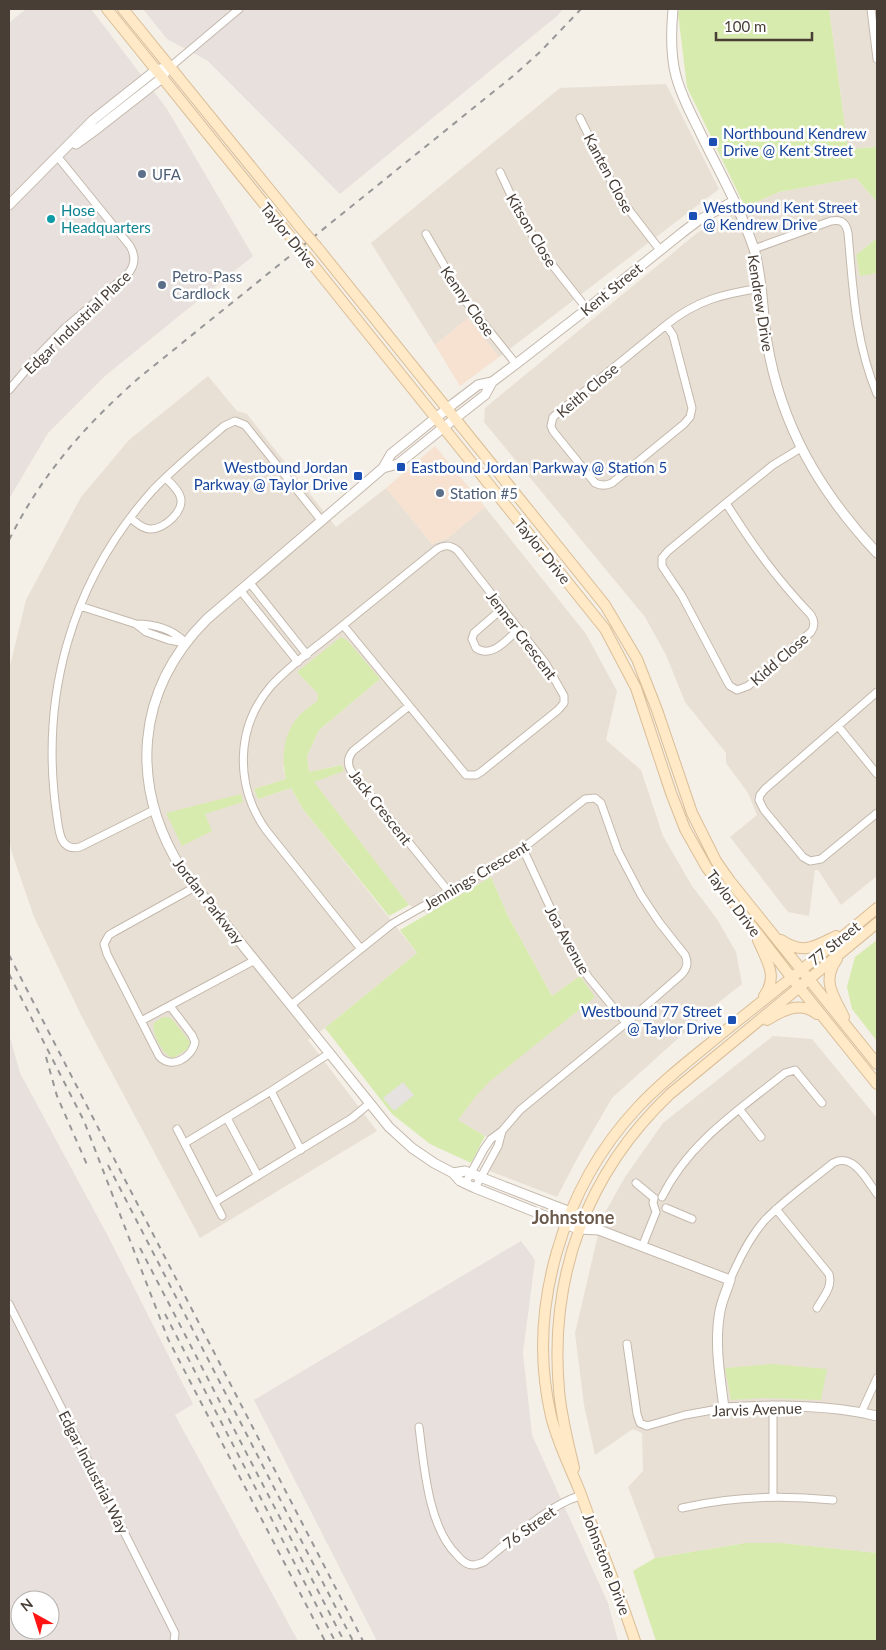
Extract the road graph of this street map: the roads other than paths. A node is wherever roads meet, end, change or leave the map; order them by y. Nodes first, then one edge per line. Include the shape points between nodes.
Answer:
1 (107, 9) edge
2 (123, 9) edge
3 (239, 9) edge
4 (673, 9) edge
5 (871, 9) edge
6 (877, 59) edge
7 (170, 67) junction
8 (159, 74) junction
9 (580, 118) dead end
10 (57, 156) junction
11 (500, 172) dead end
12 (734, 201) junction
13 (9, 205) edge
14 (426, 234) dead end
15 (754, 249) junction
16 (660, 250) junction
17 (761, 288) junction
18 (587, 309) junction
19 (666, 324) junction
20 (516, 364) junction
21 (492, 382) junction
22 (9, 390) edge
23 (877, 394) edge
24 (447, 409) junction
25 (437, 418) junction
26 (455, 419) junction
27 (444, 428) junction
28 (801, 448) junction
29 (383, 468) junction
30 (166, 478) junction
31 (726, 503) junction
32 (130, 518) junction
33 (321, 520) junction
34 (877, 553) edge
35 (250, 583) junction
36 (240, 590) junction
37 (80, 606) junction
38 (503, 608) junction
39 (343, 625) junction
40 (519, 629) junction
41 (185, 642) junction
42 (307, 655) junction
43 (298, 662) junction
44 (877, 692) edge
45 (409, 706) junction
46 (838, 726) junction
47 (877, 774) edge
48 (154, 810) junction
49 (877, 813) edge
50 (523, 849) junction
51 (195, 887) junction
52 (449, 892) junction
53 (877, 908) edge
54 (877, 923) edge
55 (855, 927) junction
56 (753, 928) junction
57 (774, 936) junction
58 (849, 946) junction
59 (361, 949) junction
60 (255, 960) junction
61 (801, 969) junction
62 (791, 978) junction
63 (809, 979) junction
64 (799, 987) junction
65 (291, 1005) junction
66 (757, 1005) junction
67 (170, 1006) junction
68 (826, 1020) junction
69 (141, 1021) junction
70 (626, 1023) junction
71 (852, 1033) junction
72 (742, 1034) junction
73 (330, 1053) junction
74 (877, 1064) edge
75 (877, 1084) edge
76 (271, 1092) junction
77 (370, 1103) junction
78 (822, 1103) dead end
79 (740, 1110) junction
80 (227, 1118) junction
81 (177, 1129) dead end
82 (502, 1131) junction
83 (761, 1137) dead end
84 (185, 1144) junction
85 (301, 1150) junction
86 (453, 1173) junction
87 (470, 1173) junction
88 (258, 1176) junction
89 (480, 1177) junction
90 (636, 1183) dead end
91 (465, 1184) junction
92 (475, 1188) junction
93 (877, 1194) edge
94 (662, 1197) junction
95 (654, 1198) junction
96 (215, 1202) junction
97 (666, 1208) junction
98 (776, 1209) junction
99 (656, 1212) junction
100 (571, 1213) junction
101 (222, 1216) dead end
102 (583, 1218) junction
103 (692, 1219) dead end
104 (566, 1224) junction
105 (578, 1228) junction
106 (599, 1230) junction
107 (642, 1247) junction
108 (730, 1280) junction
109 (9, 1304) edge
110 (817, 1308) dead end
111 (627, 1344) dead end
112 (877, 1378) edge
113 (773, 1406) junction
114 (724, 1408) junction
115 (861, 1413) junction
116 (877, 1416) edge
117 (419, 1427) dead end
118 (579, 1491) junction
119 (774, 1497) junction
120 (833, 1500) dead end
121 (682, 1508) dead end
122 (174, 1641) edge
123 (636, 1641) edge

1 - 8 main road, Taylor Drive
2 - 7 main road, Taylor Drive
3 - 7 street
4 - 12 street, Kendrew Drive via 671,42 676,76
5 - 6 street
7 - 8 street
7 - 24 main road, Taylor Drive, bridge
8 - 10 street via 93,120
8 - 25 main road, Taylor Drive, bridge
9 - 16 street, Kanten Close via 619,197
10 - 13 street
10 - 22 street, Edgar Industrial Place via 130,246 134,264 127,275 50,343
11 - 18 street, Kitson Close via 542,252
12 - 15 street, Kendrew Drive
12 - 16 street, Kent Street via 699,220
14 - 20 street, Kenny Close via 463,298
15 - 17 street, Kendrew Drive
15 - 23 street via 831,221 840,220 846,224 860,342
16 - 18 street, Kent Street
17 - 19 street, Keith Close via 704,301
17 - 28 street, Kendrew Drive via 773,373
18 - 20 street, Kent Street
19 - 19 street, Keith Close via 674,335 692,408 690,417 612,483 599,485 553,431 553,417
20 - 21 street, Kent Street
21 - 24 street, Kent Street via 478,385
21 - 26 street, Kent Street via 485,395
24 - 25 street, Kent Street
24 - 26 main road, Taylor Drive
25 - 27 main road, Taylor Drive
25 - 29 street, Jordan Parkway via 391,454
26 - 27 street, Kent Street
26 - 57 main road, Taylor Drive via 599,597 621,629 644,675 703,838 730,881
27 - 29 street, Jordan Parkway via 398,464
27 - 56 main road, Taylor Drive via 605,629 636,688 685,828 707,868
28 - 31 street, Kidd Close
28 - 34 street, Kendrew Drive via 829,497
29 - 33 street, Jordan Parkway
30 - 32 street
30 - 32 street via 181,496 182,502 176,514 154,529 143,528
30 - 33 street via 229,422 240,422
31 - 31 street, Kidd Close via 758,554 814,622 813,629 804,637 748,686 737,690 730,686 682,596 662,566 663,556 668,551
32 - 37 street via 110,546
33 - 35 street, Jordan Parkway
35 - 36 street, Jordan Parkway
35 - 42 street
36 - 41 street, Jordan Parkway
36 - 43 street
37 - 41 street via 136,624 150,624 170,631
37 - 48 street via 63,659 52,726 53,788 60,838 73,849 80,848
38 - 39 street, Jenner Crescent via 458,551 445,545
38 - 40 street, Jenner Crescent
38 - 40 street via 472,635 476,648 485,653 494,651
39 - 42 street, Jenner Crescent
39 - 45 street, Jenner Crescent
40 - 45 street, Jenner Crescent via 546,664 564,700 558,710 481,772 466,775
41 - 48 street, Jordan Parkway via 163,681 149,722 147,760
42 - 43 street, Jenner Crescent
43 - 59 street, Jenner Crescent via 271,686 251,718 243,750 245,786 260,822
44 - 46 street
45 - 52 street, Jack Crescent via 353,751 348,764
46 - 47 street
46 - 49 street via 762,792 759,803 803,857 810,861 821,859
48 - 51 street, Jordan Parkway via 169,849
50 - 52 street, Jennings Crescent
50 - 70 street, Joa Avenue via 576,959
50 - 70 street, Jennings Crescent via 585,799 595,798 601,803 618,851 641,895 688,961 681,975
51 - 60 street, Jordan Parkway
51 - 69 street via 105,940 104,948
52 - 59 street, Jennings Crescent via 392,924
53 - 55 main road, 77 Street
54 - 58 main road, 77 Street
55 - 57 main road via 802,950
55 - 61 main road, 77 Street
56 - 62 main road, Taylor Drive
56 - 66 main road via 772,979
57 - 61 main road, Taylor Drive
58 - 63 main road, 77 Street
58 - 71 main road via 831,968 828,980
59 - 65 street, Jennings Crescent
60 - 65 street, Jordan Parkway
60 - 67 street
61 - 62 main road, 77 Street
61 - 63 main road, Taylor Drive
62 - 64 main road, Taylor Drive
62 - 66 main road, Johnstone Drive
63 - 64 main road, 77 Street
63 - 71 main road, Taylor Drive
64 - 68 main road, Taylor Drive
64 - 72 main road, Johnstone Drive
65 - 73 street, Jordan Parkway
66 - 100 main road, Johnstone Drive via 638,1108 603,1152
67 - 69 street
67 - 69 street via 195,1042 191,1053 178,1061 168,1063 161,1058
68 - 72 main road via 812,1010 799,1007 776,1014
68 - 75 main road, Taylor Drive
70 - 82 street, Jennings Crescent via 520,1110
71 - 74 main road, Taylor Drive
72 - 102 main road, Johnstone Drive via 675,1089 643,1121 613,1159
73 - 76 street
73 - 77 street, Jordan Parkway
76 - 80 street
76 - 85 street
77 - 85 street
77 - 86 street, Jordan Parkway via 412,1148
78 - 79 street via 795,1070 785,1073
79 - 83 street
79 - 94 street via 704,1139 680,1167
80 - 84 street
80 - 88 street
81 - 84 street
82 - 87 street, Jennings Crescent via 484,1148
82 - 89 street, Jennings Crescent via 498,1146
84 - 96 street
85 - 88 street
86 - 87 street, Jordan Parkway
86 - 91 street, Jordan Parkway
87 - 89 street, Jordan Parkway
87 - 91 street, Jennings Crescent
88 - 96 street
89 - 92 street, Jennings Crescent
89 - 100 street, Jordan Parkway
90 - 95 street
91 - 92 street, Jordan Parkway
92 - 104 street, Jordan Parkway
93 - 98 street via 854,1165 847,1160 838,1160
94 - 95 street
94 - 97 street
95 - 99 street
96 - 101 street
97 - 99 street
97 - 103 street
98 - 108 street via 754,1234
98 - 110 street via 829,1274 829,1288
99 - 107 street
100 - 102 street, Jordan Parkway
100 - 104 main road, Johnstone Drive
102 - 105 main road, Johnstone Drive
102 - 106 street, Jordan Parkway
104 - 105 street, Jordan Parkway
104 - 118 main road, Johnstone Drive via 551,1271 547,1297 545,1368 555,1431
105 - 106 street, Jordan Parkway
105 - 118 main road, Johnstone Drive via 560,1303 557,1360 564,1423
106 - 107 street
107 - 108 street
108 - 114 street via 720,1310 717,1336
109 - 122 street, Edgar Industrial Way via 175,1633
111 - 114 street, Jarvis Avenue via 639,1422 647,1426
112 - 115 street
113 - 114 street, Jarvis Avenue
113 - 115 street, Jarvis Avenue
113 - 119 street
115 - 116 street, Jarvis Avenue
117 - 118 street, 76 Street via 424,1472 442,1535 464,1562 481,1563
118 - 123 main road, Johnstone Drive
119 - 120 street
119 - 121 street via 710,1502

